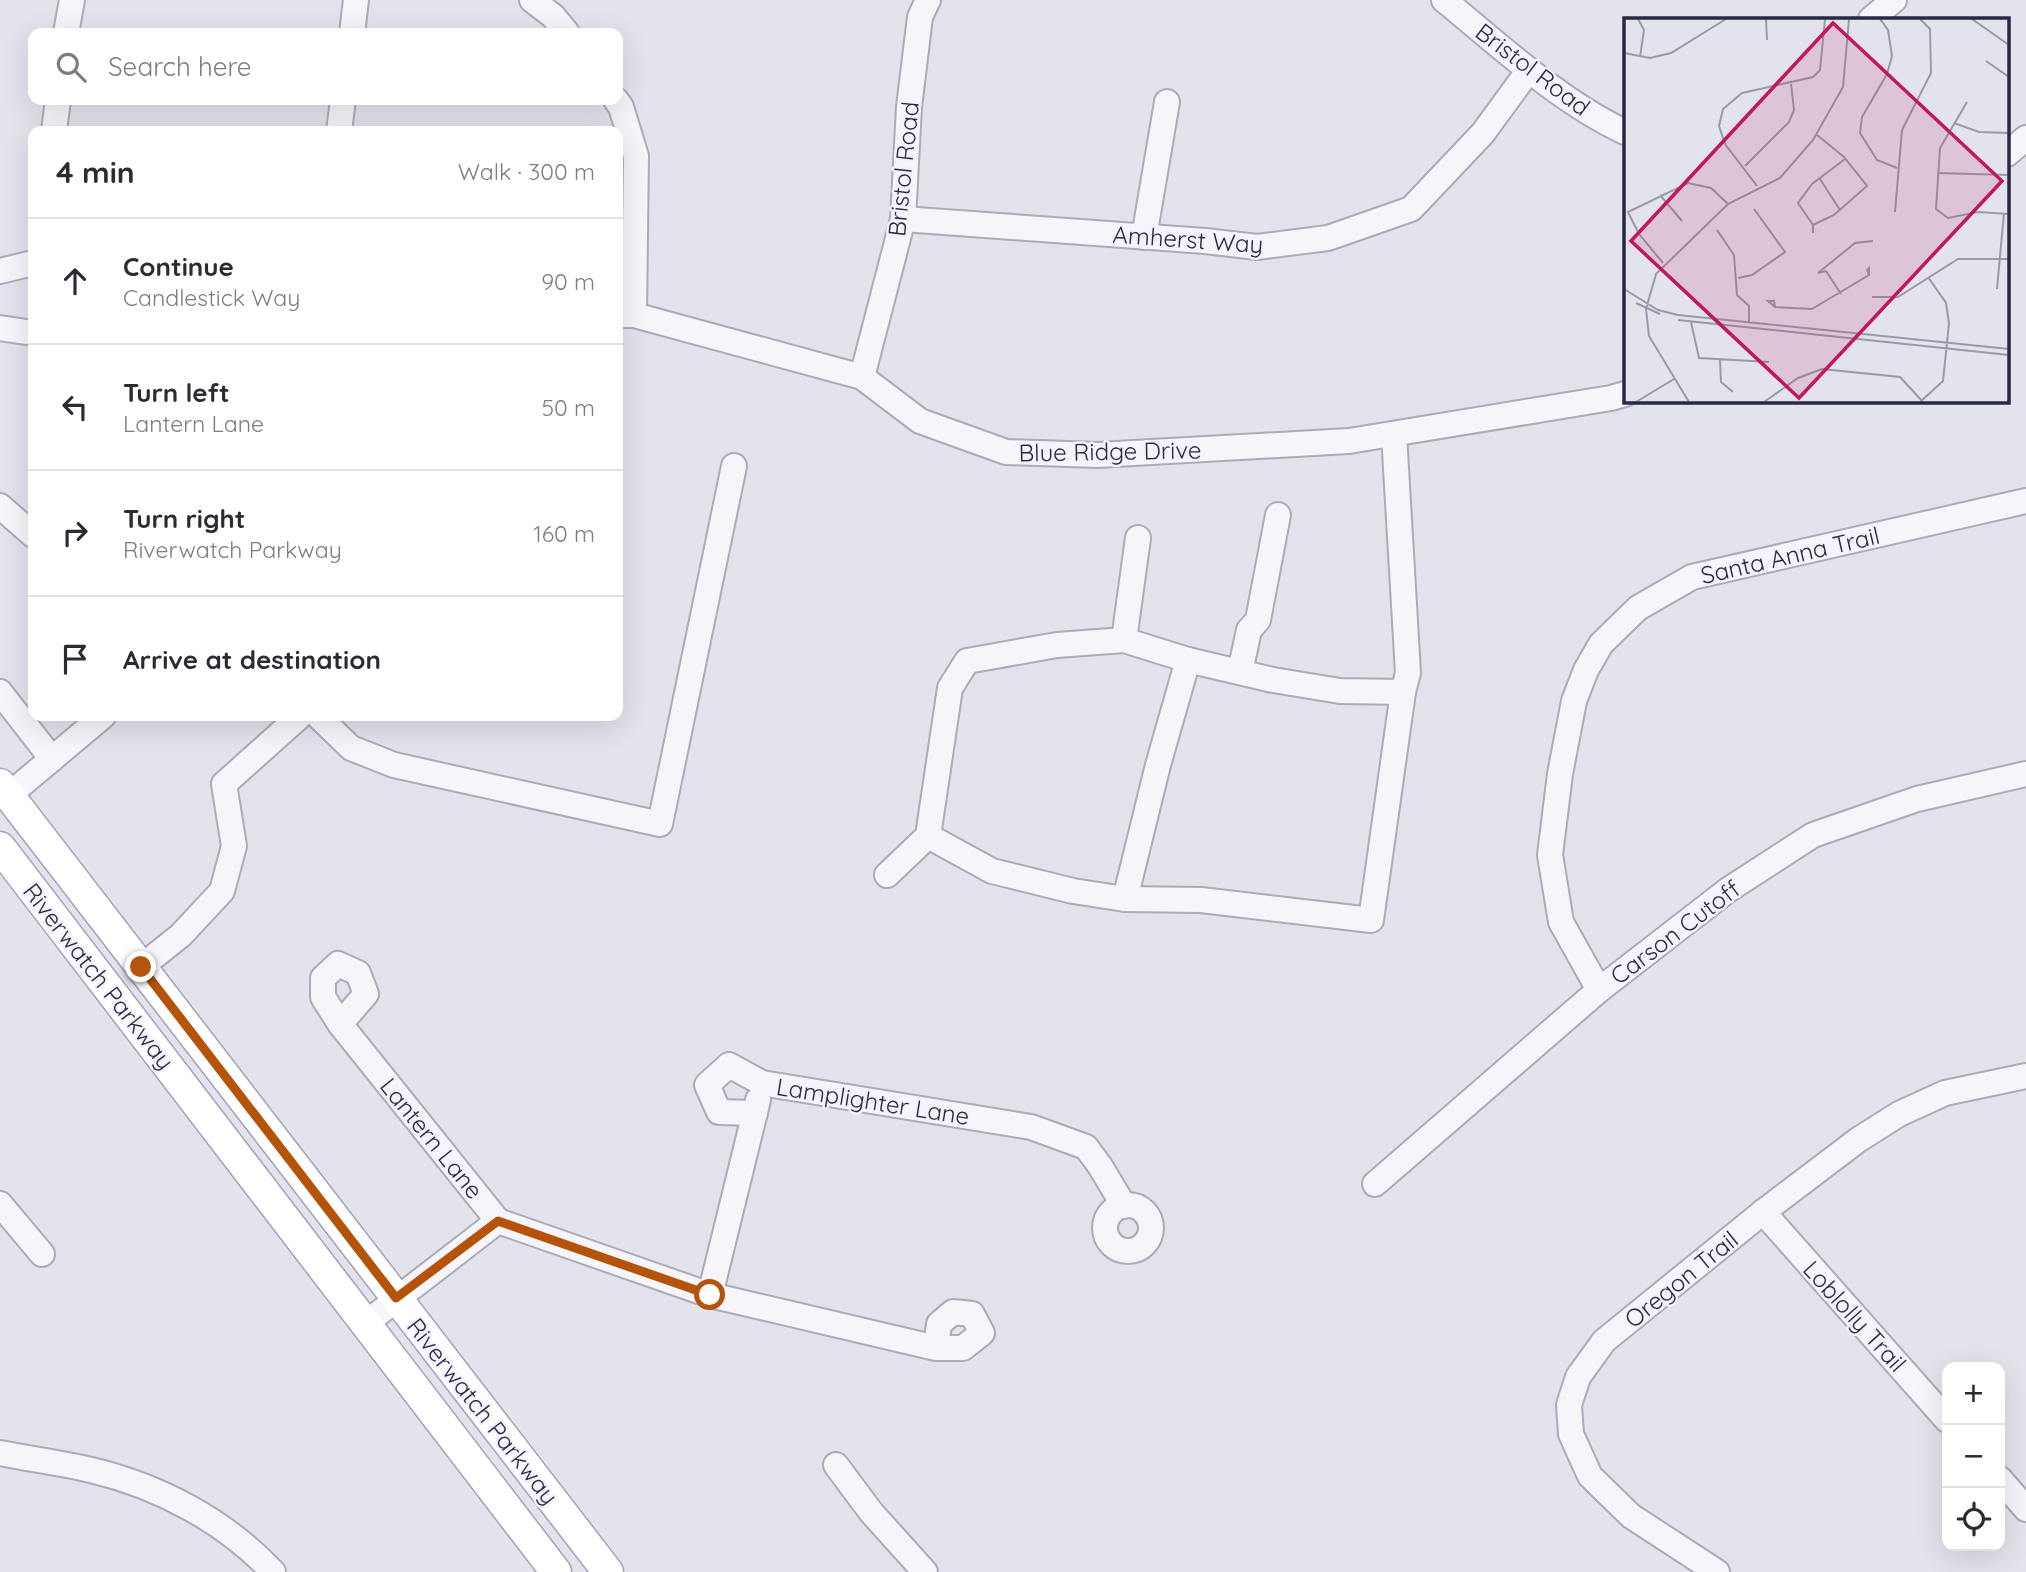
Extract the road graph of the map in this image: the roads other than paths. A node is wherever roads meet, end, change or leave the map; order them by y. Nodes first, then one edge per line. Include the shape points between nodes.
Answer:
1 (72, 0) edge
2 (356, 0) edge
3 (532, 0) edge
4 (928, 0) edge
5 (1444, 0) edge
6 (1894, 0) edge
7 (1872, 18) edge
8 (67, 28) edge
9 (353, 28) edge
10 (563, 28) edge
11 (1529, 70) junction
12 (1167, 102) dead end
13 (57, 105) edge
14 (343, 105) edge
15 (620, 105) edge
16 (55, 126) edge
17 (340, 126) edge
18 (1624, 132) edge
19 (2026, 138) edge
20 (2008, 153) edge
21 (903, 219) junction
22 (1144, 237) junction
23 (28, 264) edge
24 (0, 271) edge
25 (626, 315) edge
26 (0, 328) edge
27 (28, 332) edge
28 (862, 377) junction
29 (1624, 394) edge
30 (1394, 434) junction
31 (734, 466) dead end
32 (2026, 501) edge
33 (1278, 515) dead end
34 (4, 517) edge
35 (28, 532) edge
36 (1138, 538) dead end
37 (1124, 640) junction
38 (1188, 660) junction
39 (1240, 672) junction
40 (0, 692) edge
41 (1403, 692) junction
42 (97, 721) edge
43 (294, 721) edge
44 (323, 721) edge
45 (52, 759) junction
46 (2026, 774) edge
47 (4, 790) edge
48 (928, 836) junction
49 (0, 847) edge
50 (887, 875) dead end
51 (1125, 899) junction
52 (141, 967) junction
53 (1599, 990) junction
54 (340, 1024) dead end
55 (2026, 1076) edge
56 (762, 1083) junction
57 (755, 1113) junction
58 (1375, 1184) dead end
59 (0, 1204) edge
60 (1124, 1206) dead end
61 (1763, 1212) junction
62 (498, 1221) junction
63 (42, 1254) dead end
64 (710, 1295) junction
65 (396, 1298) junction
66 (366, 1323) junction
67 (936, 1348) dead end
68 (1942, 1414) edge
69 (0, 1453) edge
70 (836, 1465) dead end
71 (2005, 1485) edge
72 (2026, 1508) edge
73 (272, 1572) edge
74 (556, 1572) edge
75 (608, 1572) edge
76 (925, 1572) edge
77 (1717, 1572) edge

1 - 8 street
2 - 9 street
3 - 10 street
4 - 21 street, Bristol Road via 920,18 909,107
5 - 11 street, Bristol Road
6 - 7 street
11 - 18 street, Bristol Road
11 - 22 street, Amherst Way via 1483,133 1411,209 1328,238 1256,247
12 - 22 street
13 - 16 street
14 - 17 street
15 - 25 street via 636,156
19 - 20 street
21 - 22 street, Amherst Way
21 - 28 street, Bristol Road
23 - 24 street
25 - 28 street, Blue Ridge Drive
26 - 27 street
28 - 30 street, Blue Ridge Drive via 920,421 1006,452 1098,456 1349,441
29 - 30 street, Blue Ridge Drive
30 - 41 street via 1408,673
31 - 44 street via 660,824 394,765 351,748
32 - 53 street, Santa Anna Trail via 1692,577 1638,608 1601,644 1574,701 1550,855 1561,922
33 - 39 street via 1258,620 1249,630
34 - 35 street
36 - 37 street
37 - 38 street
37 - 48 street via 1057,645 967,661 950,688
38 - 39 street
38 - 51 street
39 - 41 street via 1340,691
40 - 45 street
41 - 51 street via 1371,920 1201,900
42 - 45 street
43 - 52 street via 224,784 234,846 222,891 181,935
45 - 47 street
46 - 53 street, Carson Cutoff via 1917,799 1813,835 1728,890
47 - 52 main road, Riverwatch Parkway
48 - 50 street
48 - 51 street via 992,871
49 - 66 main road, Riverwatch Parkway
52 - 65 main road, Riverwatch Parkway
53 - 58 street, Carson Cutoff
54 - 62 street, Lantern Lane
55 - 61 street, Oregon Trail via 1945,1093 1899,1114
56 - 57 street, Lamplighter Lane
56 - 57 street via 729,1065 708,1085 719,1112
56 - 60 street, Lamplighter Lane via 1031,1127 1086,1147
57 - 64 street, Lamplighter Lane
59 - 63 street
61 - 68 street, Loblolly Trail
61 - 77 street, Oregon Trail via 1604,1341 1578,1377 1569,1405 1571,1434 1590,1476 1631,1516
62 - 64 street
62 - 65 street, Lantern Lane
64 - 67 street
65 - 66 street, Lantern Lane
65 - 75 main road, Riverwatch Parkway
66 - 74 main road, Riverwatch Parkway
69 - 73 street via 92,1470 152,1489 209,1519 251,1549
70 - 76 street
71 - 72 street

